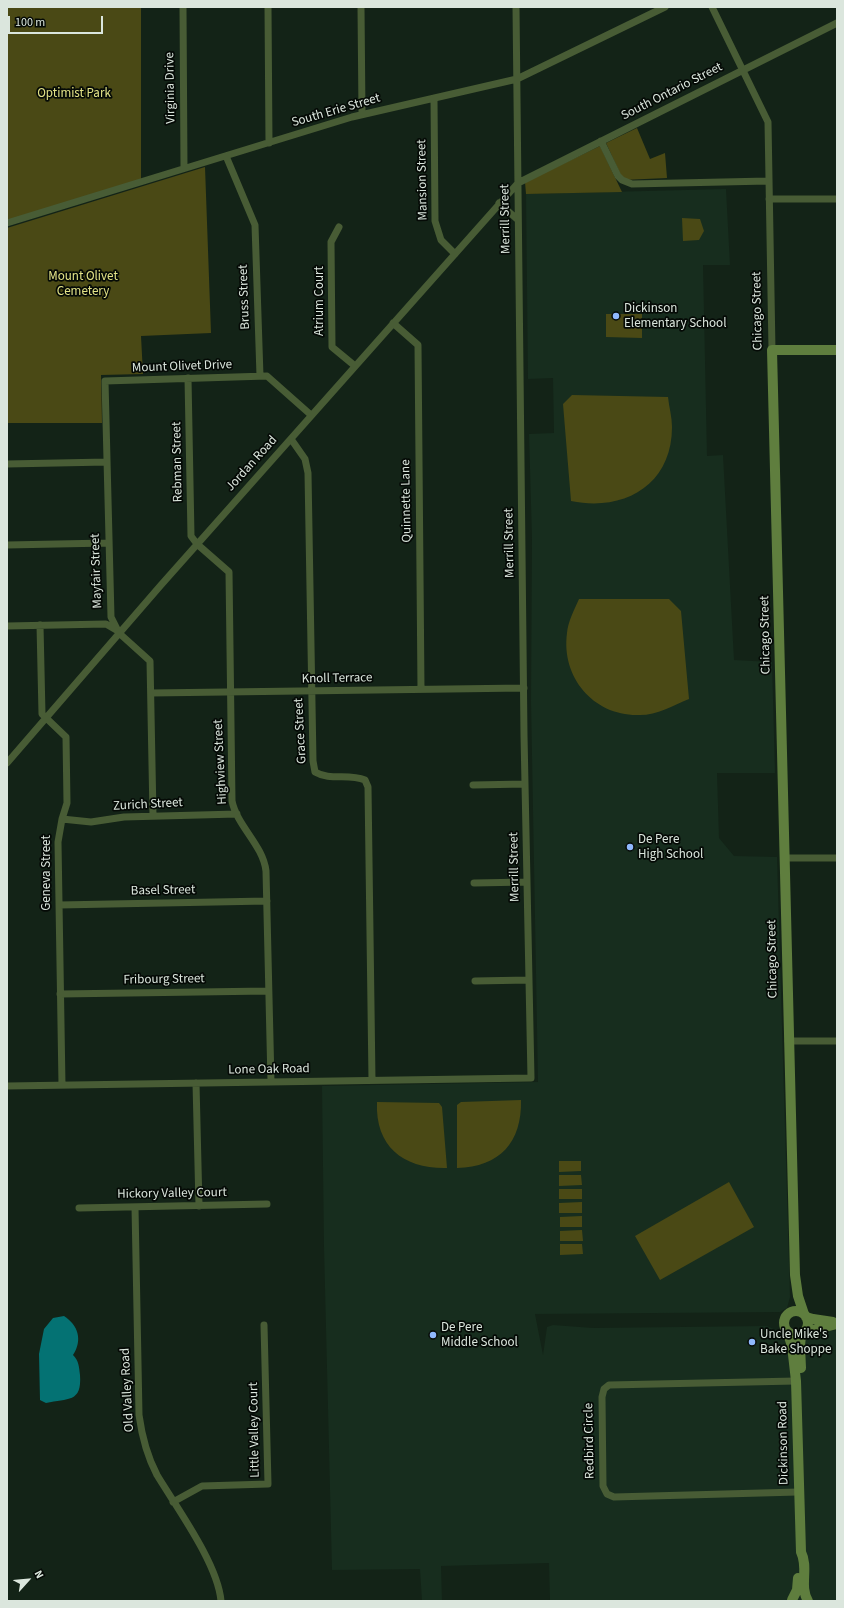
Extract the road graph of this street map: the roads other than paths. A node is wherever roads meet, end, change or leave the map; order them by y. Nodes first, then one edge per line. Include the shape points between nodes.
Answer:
1 (183, 7) edge
2 (268, 7) edge
3 (361, 7) edge
4 (516, 7) edge
5 (665, 7) edge
6 (712, 7) edge
7 (837, 23) edge
8 (743, 70) junction
9 (517, 79) junction
10 (434, 98) junction
11 (362, 114) junction
12 (601, 141) junction
13 (269, 143) junction
14 (226, 156) junction
15 (184, 168) junction
16 (768, 181) junction
17 (518, 183) junction
18 (769, 199) junction
19 (837, 199) edge
20 (499, 203) junction
21 (518, 220) junction
22 (7, 223) edge
23 (339, 227) dead end
24 (454, 254) junction
25 (393, 324) junction
26 (772, 350) junction
27 (837, 350) edge
28 (355, 366) junction
29 (260, 376) junction
30 (188, 378) junction
31 (105, 381) joint
32 (311, 415) junction
33 (291, 439) junction
34 (106, 462) junction
35 (7, 464) edge
36 (108, 543) junction
37 (197, 544) junction
38 (7, 545) edge
39 (40, 625) junction
40 (7, 626) edge
41 (119, 633) junction
42 (524, 688) junction
43 (421, 689) junction
44 (311, 691) junction
45 (230, 692) junction
46 (151, 693) junction
47 (46, 719) junction
48 (7, 763) edge
49 (525, 784) junction
50 (473, 785) dead end
51 (237, 814) junction
52 (153, 816) junction
53 (62, 819) junction
54 (784, 858) junction
55 (837, 858) edge
56 (527, 882) junction
57 (474, 883) dead end
58 (267, 901) junction
59 (59, 905) junction
60 (529, 980) junction
61 (475, 981) dead end
62 (268, 991) junction
63 (60, 994) junction
64 (788, 1041) junction
65 (837, 1041) edge
66 (531, 1078) joint
67 (372, 1080) junction
68 (271, 1082) junction
69 (196, 1083) junction
70 (62, 1085) junction
71 (7, 1086) edge
72 (267, 1204) dead end
73 (199, 1206) junction
74 (135, 1207) junction
75 (79, 1208) dead end
76 (794, 1275) junction
77 (787, 1314) junction
78 (805, 1315) junction
79 (837, 1323) edge
80 (264, 1325) dead end
81 (803, 1333) junction
82 (788, 1334) junction
83 (796, 1381) junction
84 (798, 1492) junction
85 (173, 1502) junction
86 (801, 1552) junction
87 (791, 1600) edge
88 (221, 1601) edge
89 (808, 1601) edge

1 - 15 street, Virginia Drive
2 - 13 street
3 - 11 street
4 - 9 street, Merrill Street
5 - 9 street, South Erie Street
6 - 8 street, Chicago Street
7 - 8 street, South Ontario Street
8 - 12 street, South Ontario Street
8 - 16 street, Chicago Street via 768,122
9 - 10 street, South Erie Street
9 - 17 street, Merrill Street
10 - 11 street, South Erie Street
10 - 24 street, Mansion Street via 435,221 442,240
11 - 13 street, South Erie Street
12 - 16 street via 618,176 632,184
12 - 17 street, South Ontario Street
13 - 14 street, South Erie Street
14 - 15 street, South Erie Street
14 - 29 street, Bruss Street via 255,225
15 - 22 street, South Erie Street
16 - 18 street, Chicago Street
17 - 20 street, Jordan Road
17 - 21 street, Merrill Street
18 - 19 street
18 - 26 street, Chicago Street
20 - 21 street
20 - 24 street, Jordan Road
21 - 42 street, Merrill Street
23 - 28 street, Atrium Court via 331,242 332,347
24 - 25 street, Jordan Road
25 - 28 street, Jordan Road
25 - 43 street, Quinnette Lane via 418,345
26 - 27 street
26 - 54 street, Chicago Street
28 - 32 street, Jordan Road
29 - 30 street, Mount Olivet Drive
29 - 32 street via 267,376
30 - 31 street, Mount Olivet Drive
30 - 37 street, Rebman Street via 191,536
31 - 34 street, Mayfair Street
32 - 33 street, Jordan Road
33 - 37 street, Jordan Road
33 - 44 street, Grace Street via 305,459 308,473
34 - 35 street
34 - 36 street, Mayfair Street
36 - 38 street
36 - 41 street, Mayfair Street via 111,617
37 - 41 street, Jordan Road
37 - 45 street, Highview Street via 228,572
39 - 40 street
39 - 41 street via 106,624
39 - 47 street via 42,714
41 - 46 street, Mayfair Street via 150,661
41 - 47 street, Jordan Road
42 - 43 street, Knoll Terrace
42 - 49 street, Merrill Street
43 - 44 street, Knoll Terrace
44 - 45 street, Knoll Terrace
44 - 67 street, Grace Street via 315,772 321,776 358,777 365,780 368,787
45 - 46 street, Knoll Terrace
45 - 51 street, Highview Street via 232,801
46 - 52 street, Mayfair Street
47 - 48 street, Jordan Road
47 - 53 street, Geneva Street via 66,737 67,803
49 - 50 street
49 - 56 street, Merrill Street
51 - 52 street, Zurich Street
51 - 58 street, Highview Street via 264,860
52 - 53 street, Zurich Street via 124,816 91,822
53 - 59 street, Geneva Street via 58,842
54 - 55 street
54 - 64 street, Chicago Street
56 - 57 street
56 - 60 street, Merrill Street
58 - 59 street, Basel Street
58 - 62 street, Highview Street
59 - 63 street, Geneva Street
60 - 61 street
60 - 66 street, Merrill Street
62 - 63 street, Fribourg Street
62 - 68 street, Highview Street
63 - 70 street, Geneva Street
64 - 65 street
64 - 76 street, Chicago Street
66 - 67 street, Lone Oak Road
67 - 68 street, Lone Oak Road
68 - 69 street, Lone Oak Road
69 - 70 street, Lone Oak Road
69 - 73 street
70 - 71 street, Lone Oak Road
72 - 73 street, Hickory Valley Court
73 - 74 street, Hickory Valley Court
74 - 75 street, Hickory Valley Court
74 - 85 street, Old Valley Road via 141,1433 150,1462
76 - 77 street, Chicago Street
76 - 78 street, Chicago Street
77 - 78 street via 794,1311
77 - 82 street via 783,1323
78 - 79 street
78 - 81 street via 808,1325
79 - 81 street
80 - 85 street, Little Valley Court via 268,1484 202,1486
81 - 82 street via 795,1336
81 - 83 street via 800,1346 801,1370
82 - 83 street, Dickinson Road
83 - 84 street, Dickinson Road
83 - 84 street, Redbird Circle via 610,1385 604,1389 602,1397 603,1486 607,1494 614,1497
84 - 86 street, Dickinson Road
85 - 88 street, Old Valley Road via 211,1566
86 - 87 street, Dickinson Road via 798,1558 798,1587
86 - 89 street, Dickinson Road via 805,1560 804,1586
87 - 89 street via 798,1597

